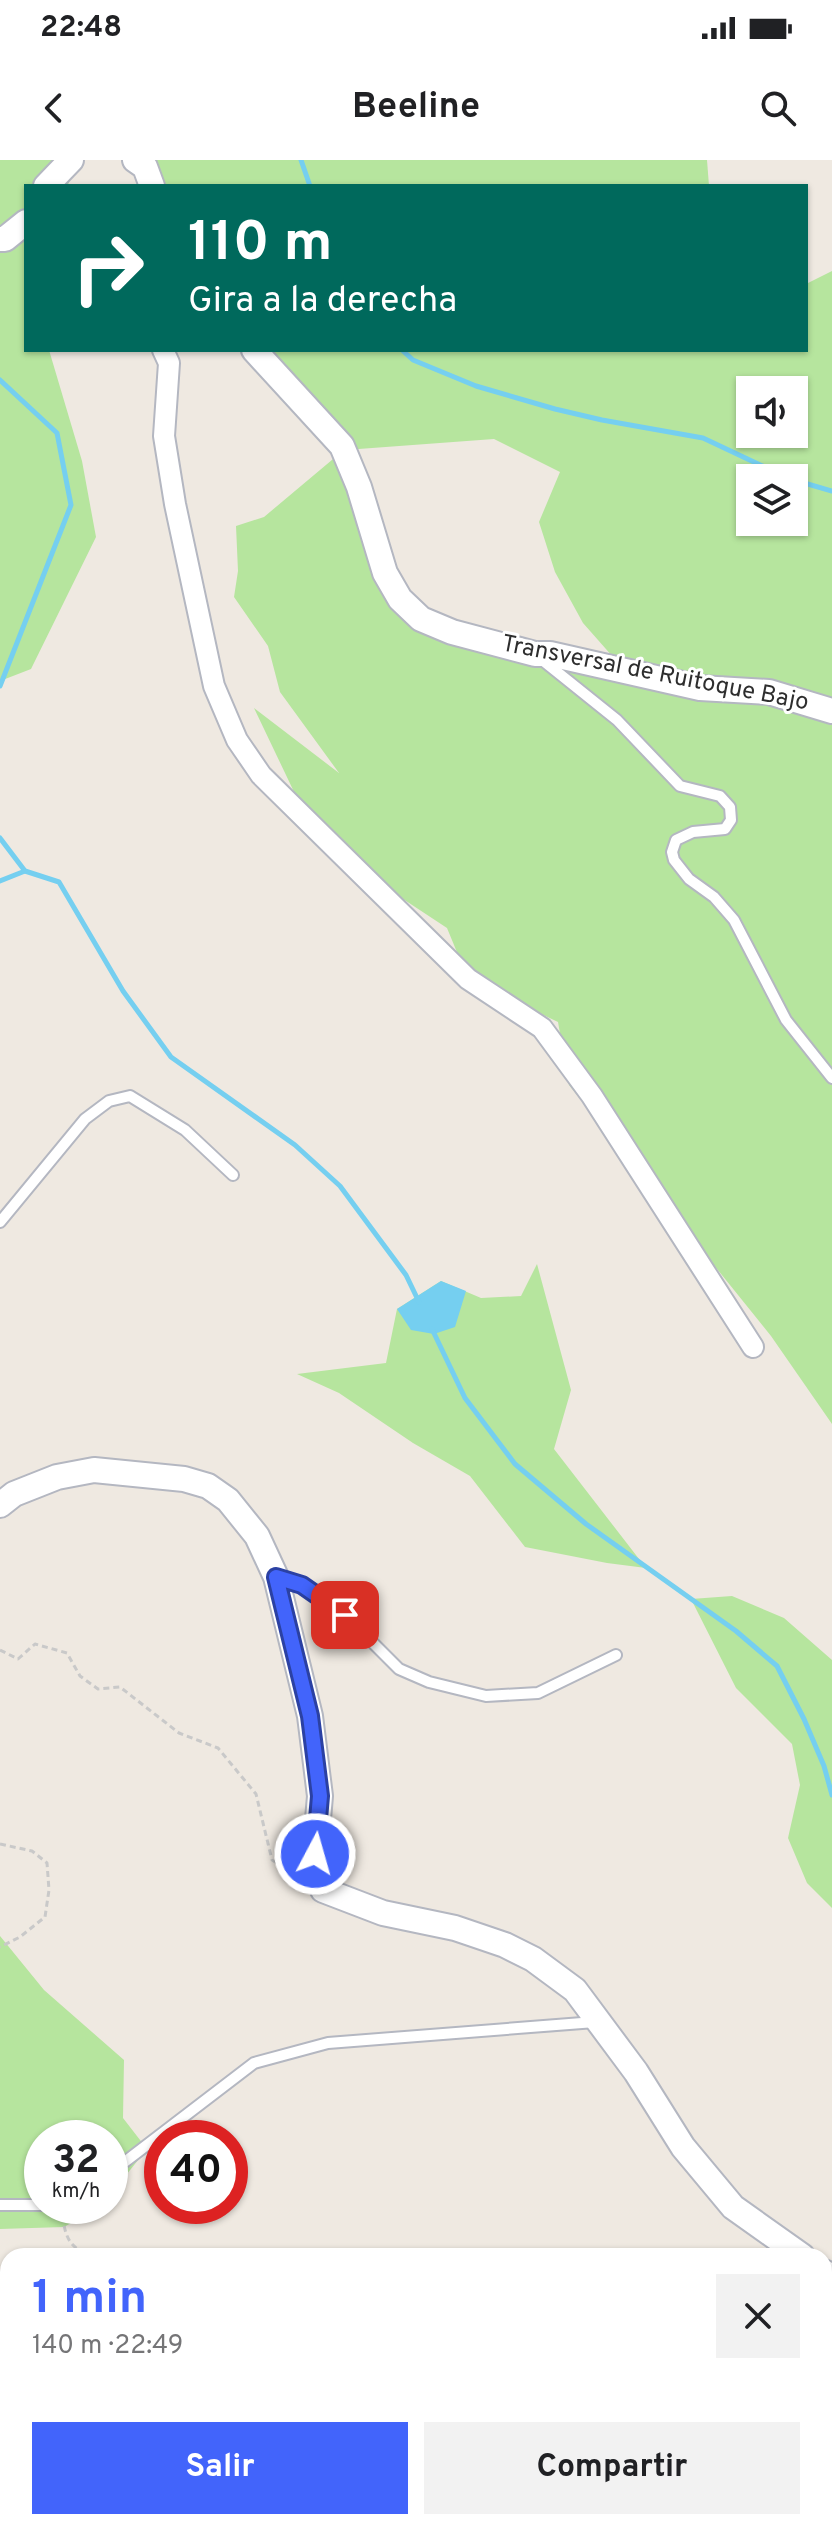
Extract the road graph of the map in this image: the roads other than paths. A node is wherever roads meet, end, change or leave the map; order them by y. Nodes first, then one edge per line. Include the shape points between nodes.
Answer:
1 (72, 160) edge
2 (135, 160) edge
3 (48, 184) edge
4 (66, 184) edge
5 (151, 184) edge
6 (24, 224) edge
7 (0, 239) edge
8 (164, 352) edge
9 (256, 352) edge
10 (535, 654) junction
11 (832, 711) edge
12 (832, 1078) edge
13 (233, 1175) dead end
14 (0, 1222) edge
15 (753, 1347) dead end
16 (0, 1505) edge
17 (276, 1577) junction
18 (616, 1655) dead end
19 (599, 2021) junction
20 (128, 2159) edge
21 (0, 2205) edge
22 (24, 2205) edge
23 (791, 2248) edge

1 - 3 street
1 - 4 street
2 - 5 street via 145,167
6 - 7 street
8 - 15 street via 169,363 164,436 175,504 214,686 237,740 261,775 468,979 542,1028 592,1096
9 - 10 street, Transversal de Ruitoque Bajo via 342,446 385,573 400,599 421,619 452,632
10 - 11 street, Transversal de Ruitoque Bajo via 700,688 769,692
10 - 12 lane via 617,720 680,786 720,796 730,807 725,829 693,832 676,840 674,860 734,920 786,1020
13 - 14 lane via 185,1130 130,1096 109,1101 85,1119
16 - 17 street via 57,1477 94,1470 184,1479 208,1486 228,1500 257,1536
17 - 18 lane via 302,1585 345,1615 399,1669 486,1696 538,1693
17 - 19 street via 310,1716 320,1796 315,1854 323,1890 383,1913 505,1945 575,1990
19 - 20 lane via 328,2043 254,2063
19 - 23 street via 683,2147 733,2207
21 - 22 lane

